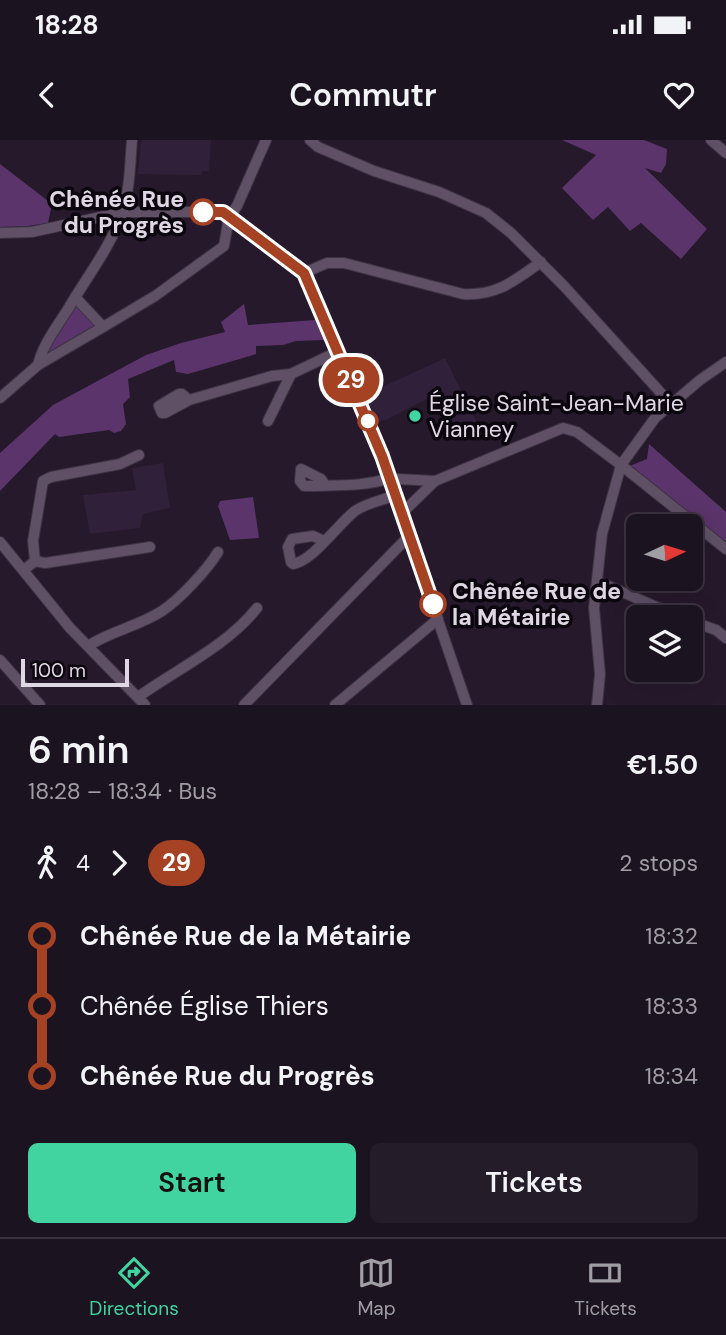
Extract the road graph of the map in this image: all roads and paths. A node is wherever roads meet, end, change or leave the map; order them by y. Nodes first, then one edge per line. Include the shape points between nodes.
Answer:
1 (132, 140) edge
2 (266, 140) edge
3 (310, 140) edge
4 (711, 140) edge
5 (726, 153) edge
6 (123, 212) junction
7 (229, 217) junction
8 (0, 233) edge
9 (541, 262) junction
10 (304, 273) junction
11 (75, 297) junction
12 (103, 327) junction
13 (339, 351) junction
14 (726, 362) edge
15 (38, 365) junction
16 (291, 374) junction
17 (0, 398) edge
18 (189, 400) dead end
19 (671, 404) junction
20 (268, 421) dead end
21 (139, 455) dead end
22 (621, 466) junction
23 (391, 479) junction
24 (435, 481) junction
25 (325, 485) dead end
26 (396, 495) junction
27 (402, 513) junction
28 (409, 536) junction
29 (324, 541) dead end
30 (0, 542) edge
31 (150, 547) dead end
32 (726, 550) edge
33 (218, 552) dead end
34 (35, 561) junction
35 (24, 570) junction
36 (597, 581) junction
37 (652, 605) edge
38 (257, 608) dead end
39 (438, 619) junction
40 (703, 625) edge
41 (726, 638) edge
42 (88, 646) junction
43 (0, 660) edge
44 (141, 701) edge
45 (40, 705) edge
46 (244, 705) edge
47 (335, 705) edge
48 (467, 705) edge
49 (597, 705) edge

1 - 6 street via 130,185
2 - 7 street
3 - 9 street via 374,172 439,192 486,213
4 - 5 street
6 - 7 street via 223,212
6 - 8 street via 32,232
6 - 11 street
7 - 10 street
7 - 12 street via 224,246
9 - 10 street via 496,292 479,295 463,295 344,262 327,263
9 - 19 street
10 - 13 street
11 - 12 street
11 - 15 street
12 - 15 street
13 - 16 street
13 - 23 street
14 - 19 street
15 - 17 street
16 - 18 street
16 - 20 street
19 - 22 street via 655,418
21 - 34 street via 120,464 43,481 33,541
22 - 24 street via 576,432 563,428
22 - 32 street
22 - 36 street via 602,534
23 - 24 street
23 - 25 street
23 - 26 street
24 - 27 street
26 - 27 street
26 - 29 street via 357,510
27 - 28 street
28 - 39 street
28 - 46 street
30 - 35 street
31 - 34 street
33 - 42 street via 162,611
34 - 35 street
35 - 42 street
36 - 37 street
36 - 49 street
38 - 44 street via 248,620
39 - 47 street
39 - 48 street
40 - 41 street
42 - 44 street
43 - 45 street

